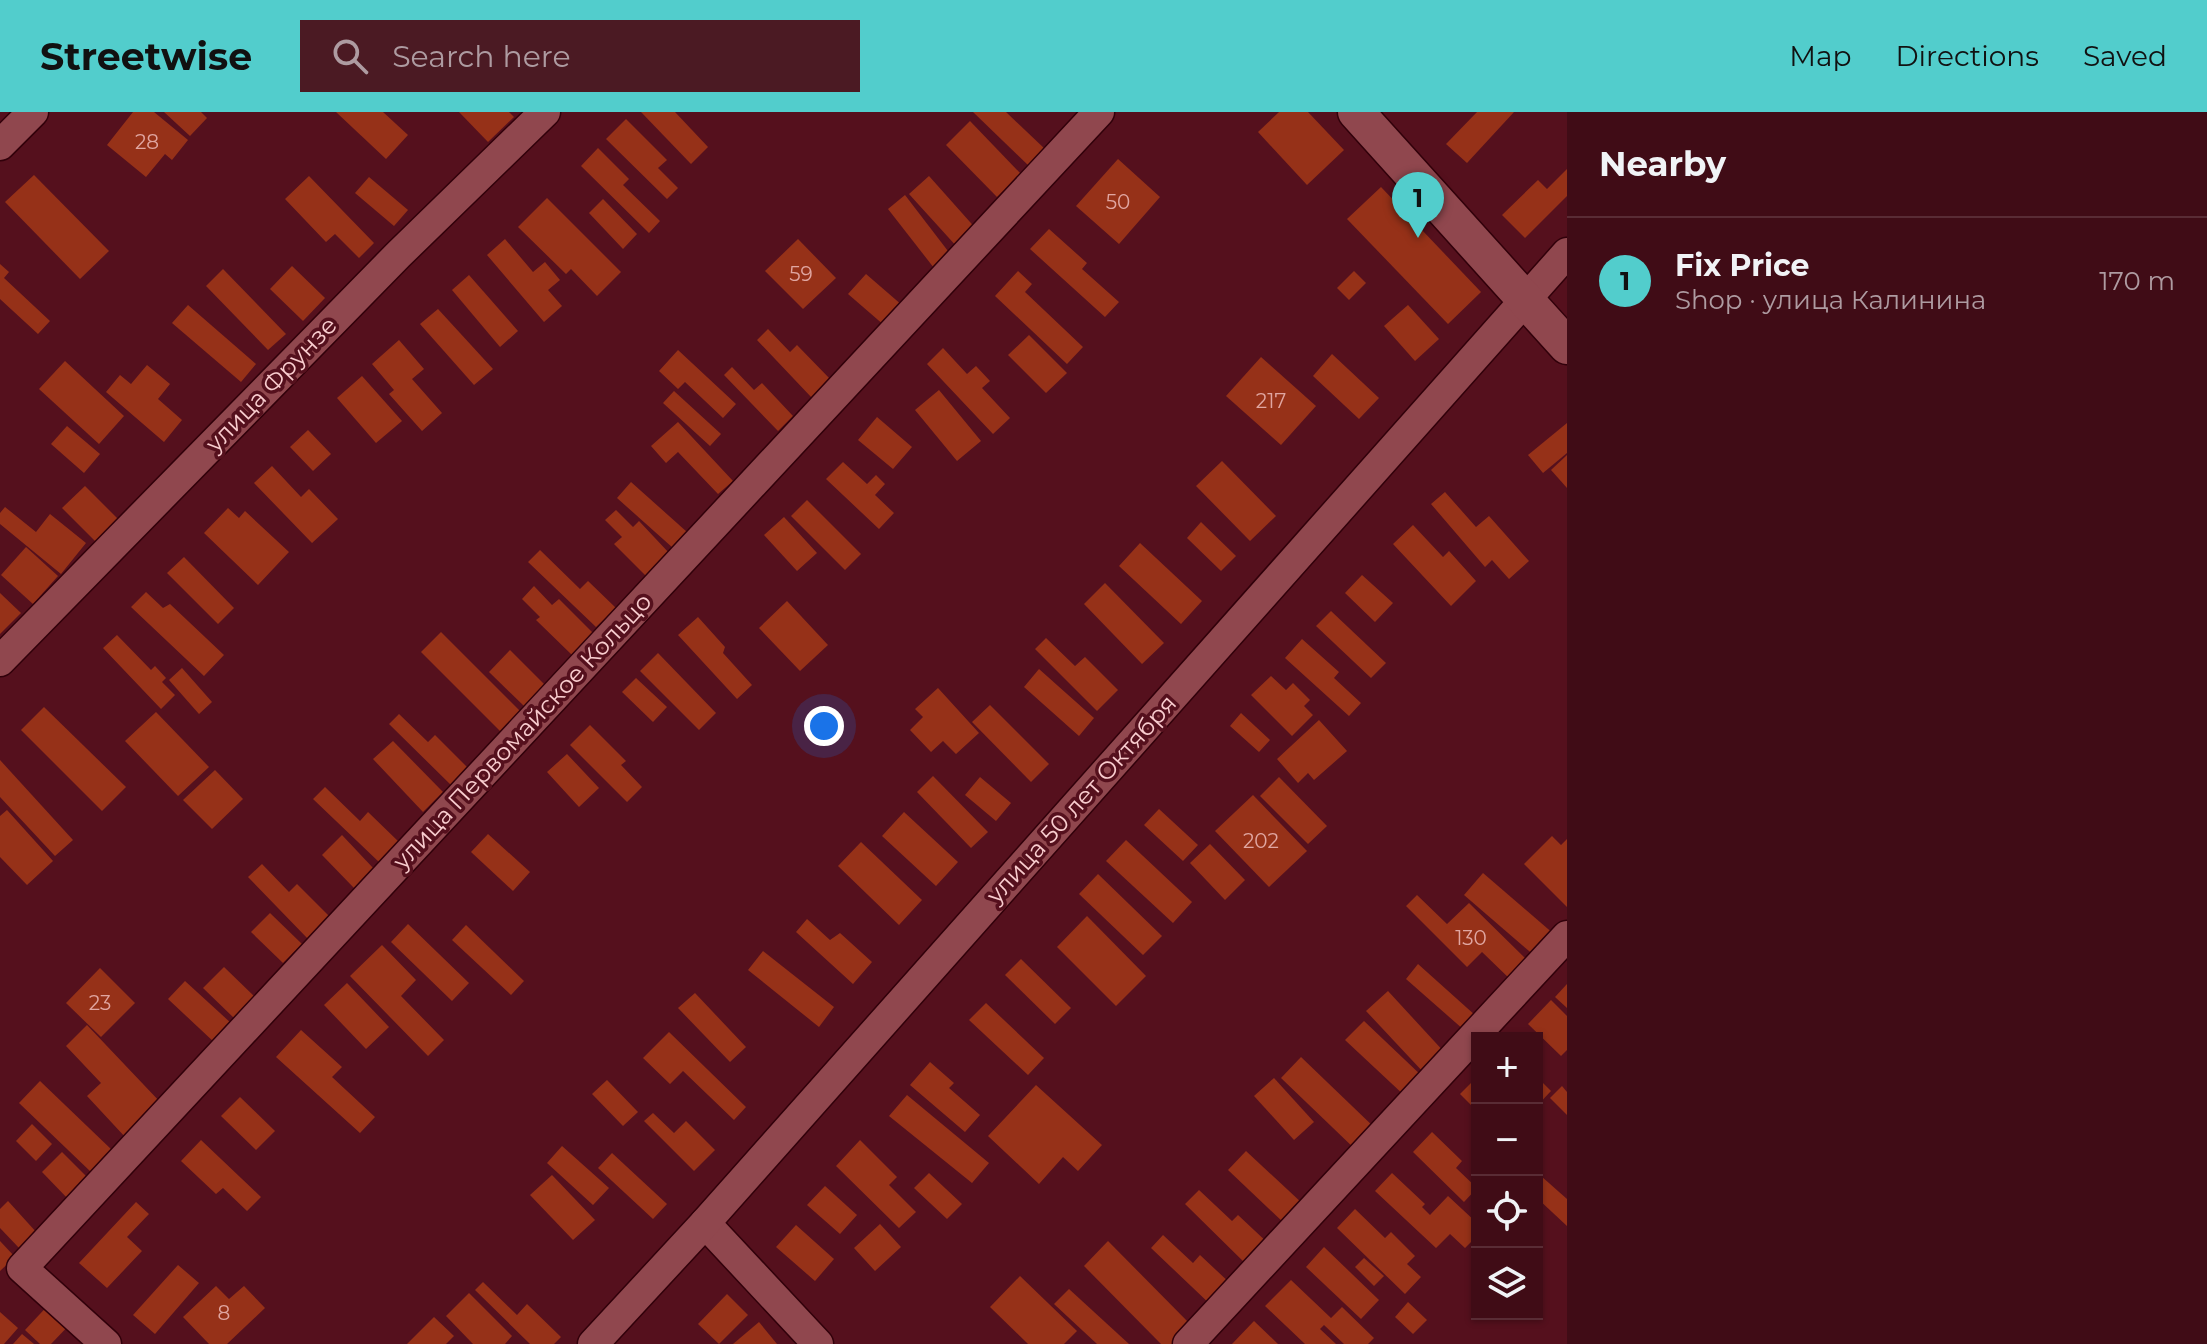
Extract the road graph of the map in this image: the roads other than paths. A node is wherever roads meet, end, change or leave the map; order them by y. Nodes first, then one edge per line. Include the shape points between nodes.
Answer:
1 (33, 112) edge
2 (545, 112) edge
3 (1099, 112) edge
4 (1356, 112) edge
5 (0, 145) edge
6 (1567, 253) edge
7 (1526, 298) junction
8 (1567, 346) edge
9 (0, 661) edge
10 (1567, 936) edge
11 (705, 1223) junction
12 (106, 1344) edge
13 (593, 1344) edge
14 (818, 1344) edge
15 (1188, 1344) edge

1 - 5 street
2 - 9 street, улица Фрунзе
3 - 12 street, улица Первомайское Кольцо via 22,1268
4 - 7 street
6 - 7 street, улица 50 лет Октября
7 - 8 street
7 - 11 street, улица 50 лет Октября
10 - 15 street
11 - 13 street, улица 50 лет Октября
11 - 14 street

